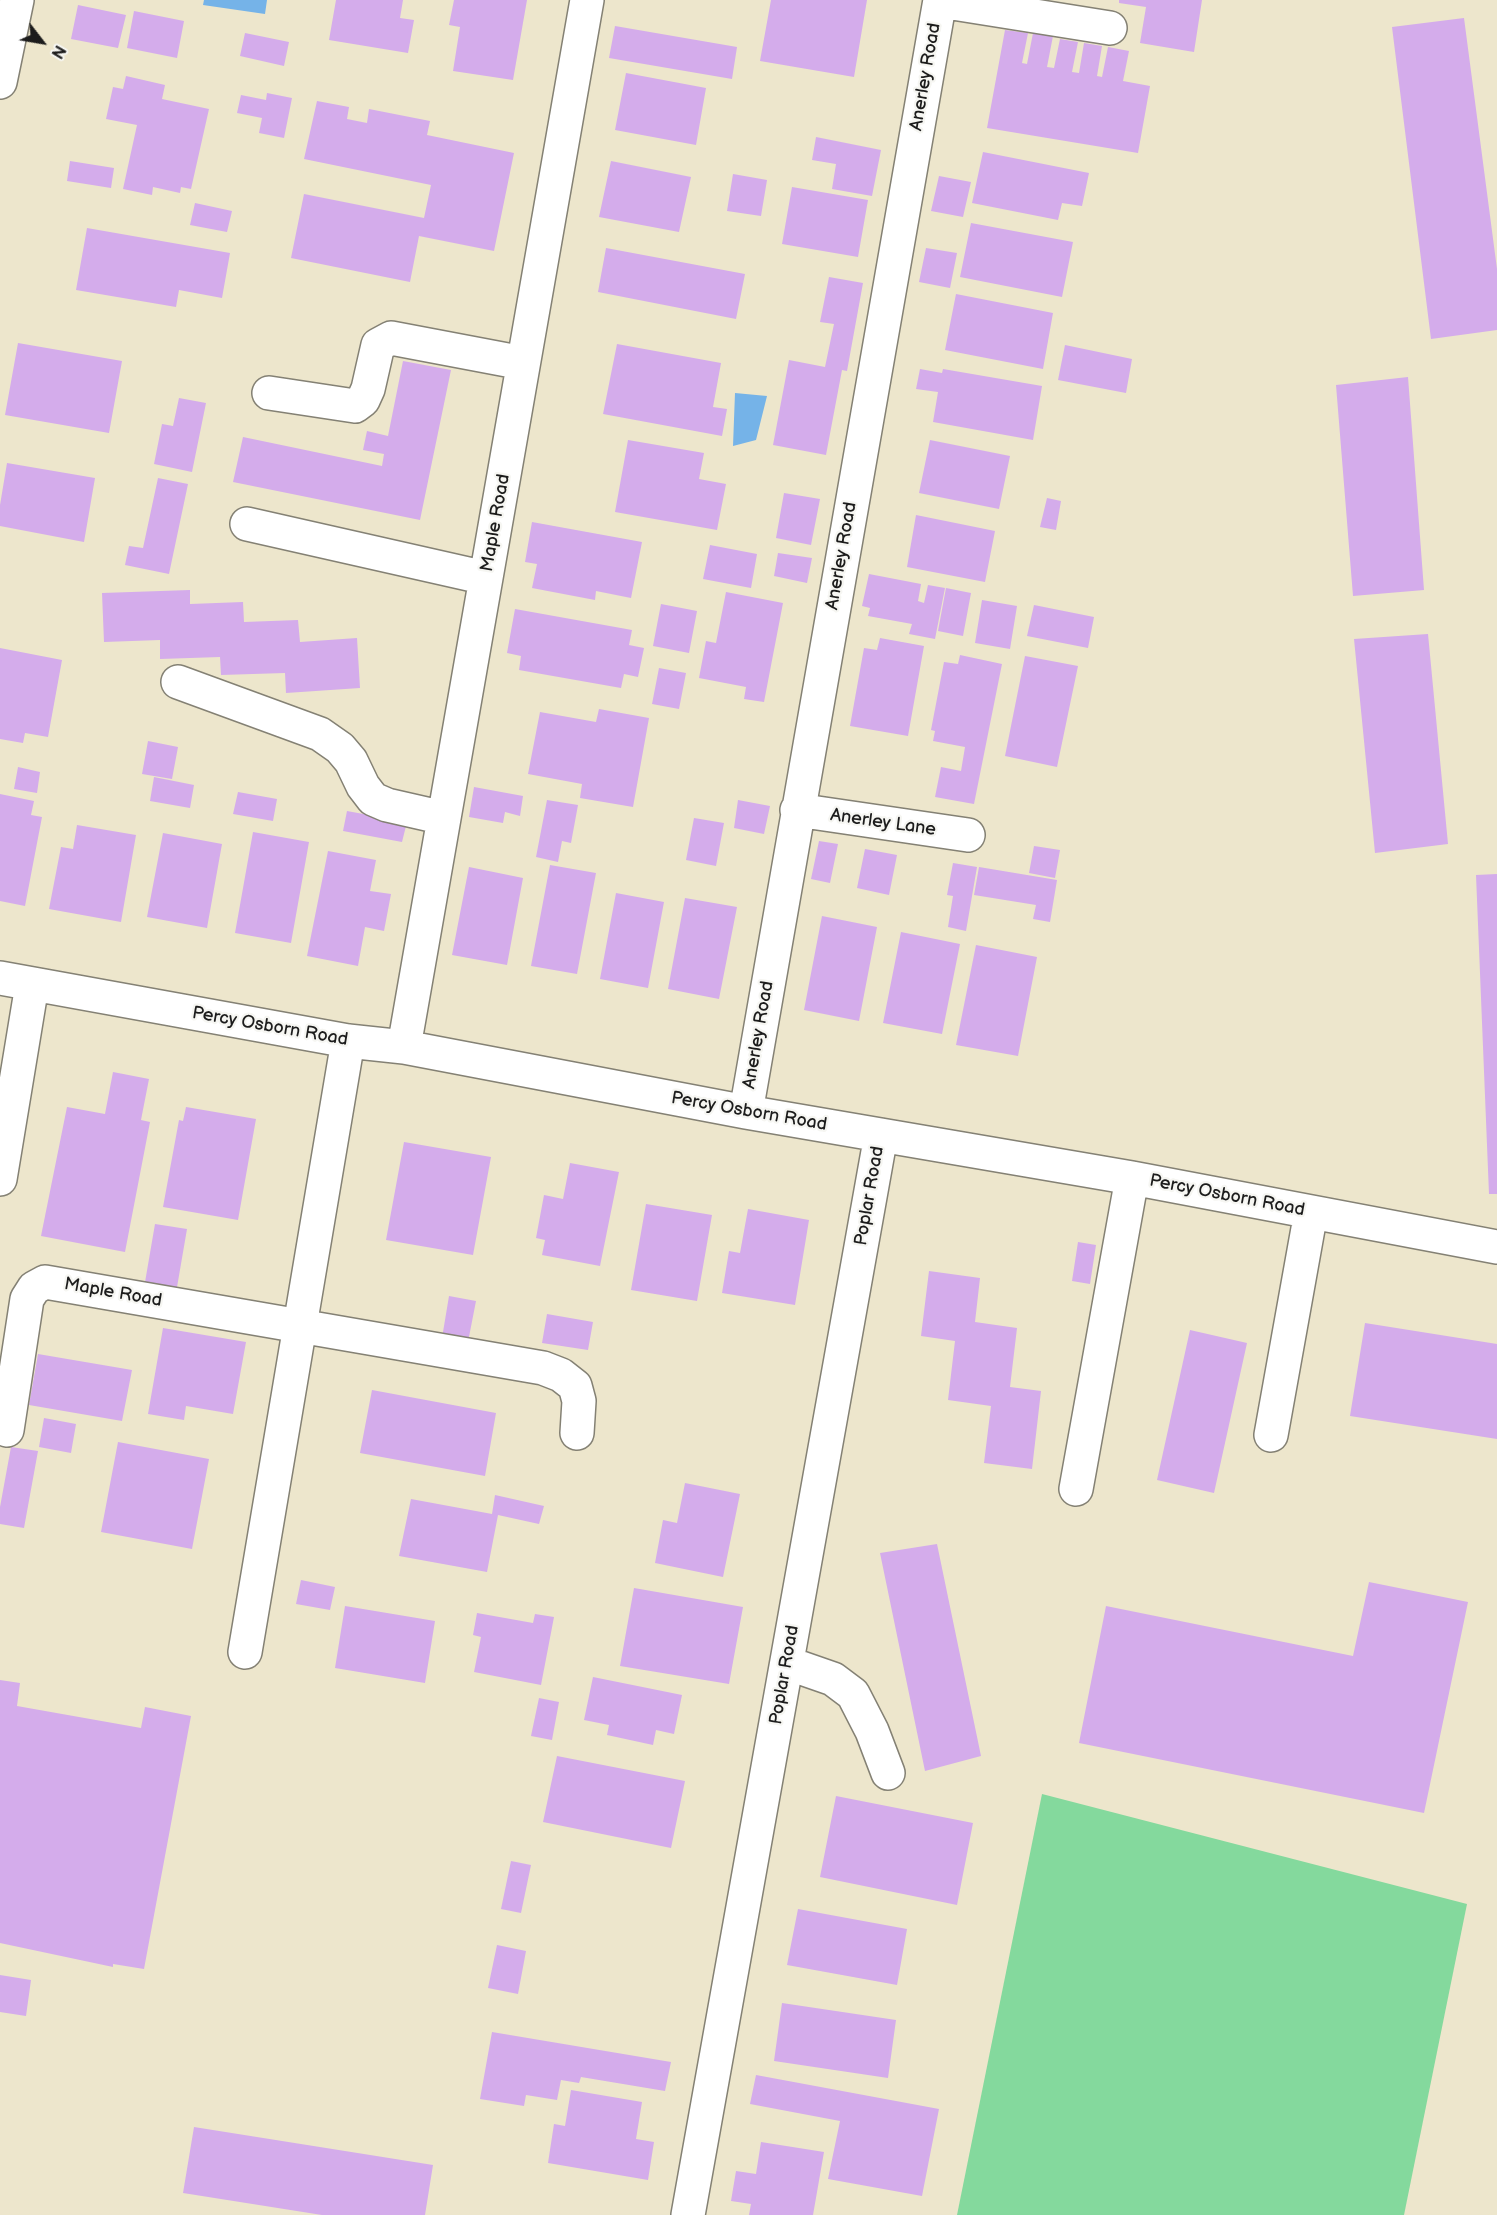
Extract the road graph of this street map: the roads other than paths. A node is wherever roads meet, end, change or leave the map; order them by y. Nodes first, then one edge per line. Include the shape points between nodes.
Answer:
1 (17, 0) edge
2 (587, 0) edge
3 (940, 1) edge
4 (1110, 28) dead end
5 (0, 82) edge
6 (523, 363) junction
7 (268, 393) dead end
8 (247, 524) dead end
9 (486, 578) junction
10 (178, 682) dead end
11 (797, 810) junction
12 (444, 818) junction
13 (968, 835) dead end
14 (0, 978) edge
15 (32, 985) junction
16 (348, 1041) junction
17 (404, 1047) junction
18 (746, 1112) junction
19 (881, 1135) junction
20 (1132, 1178) junction
21 (0, 1179) edge
22 (1311, 1212) junction
23 (1497, 1247) edge
24 (300, 1327) junction
25 (7, 1430) dead end
26 (577, 1433) dead end
27 (1271, 1435) dead end
28 (1076, 1489) dead end
29 (245, 1653) dead end
30 (786, 1663) junction
31 (888, 1773) dead end
32 (688, 2215) edge

1 - 5 street
2 - 6 street, Maple Road
3 - 4 street
3 - 11 street, Anerley Road
6 - 7 street via 391,338 378,345 368,389 355,406
6 - 9 street, Maple Road
8 - 9 street
9 - 12 street, Maple Road
10 - 12 street via 320,735 339,747 351,761 373,799 387,806
11 - 13 street, Anerley Lane
11 - 18 street, Anerley Road
12 - 17 street, Maple Road
14 - 15 street, Percy Osborn Road
15 - 16 street, Percy Osborn Road
15 - 21 street
16 - 17 street, Percy Osborn Road
16 - 24 street
17 - 18 street, Percy Osborn Road
18 - 19 street, Percy Osborn Road
19 - 20 street, Percy Osborn Road
19 - 30 street, Poplar Road
20 - 22 street, Percy Osborn Road
20 - 28 street
22 - 23 street, Percy Osborn Road
22 - 27 street
24 - 25 street, Maple Road via 45,1282 33,1288 27,1299
24 - 26 street, Maple Road via 543,1368 575,1386 579,1401
24 - 29 street
30 - 31 street via 833,1679 852,1694
30 - 32 street, Poplar Road

